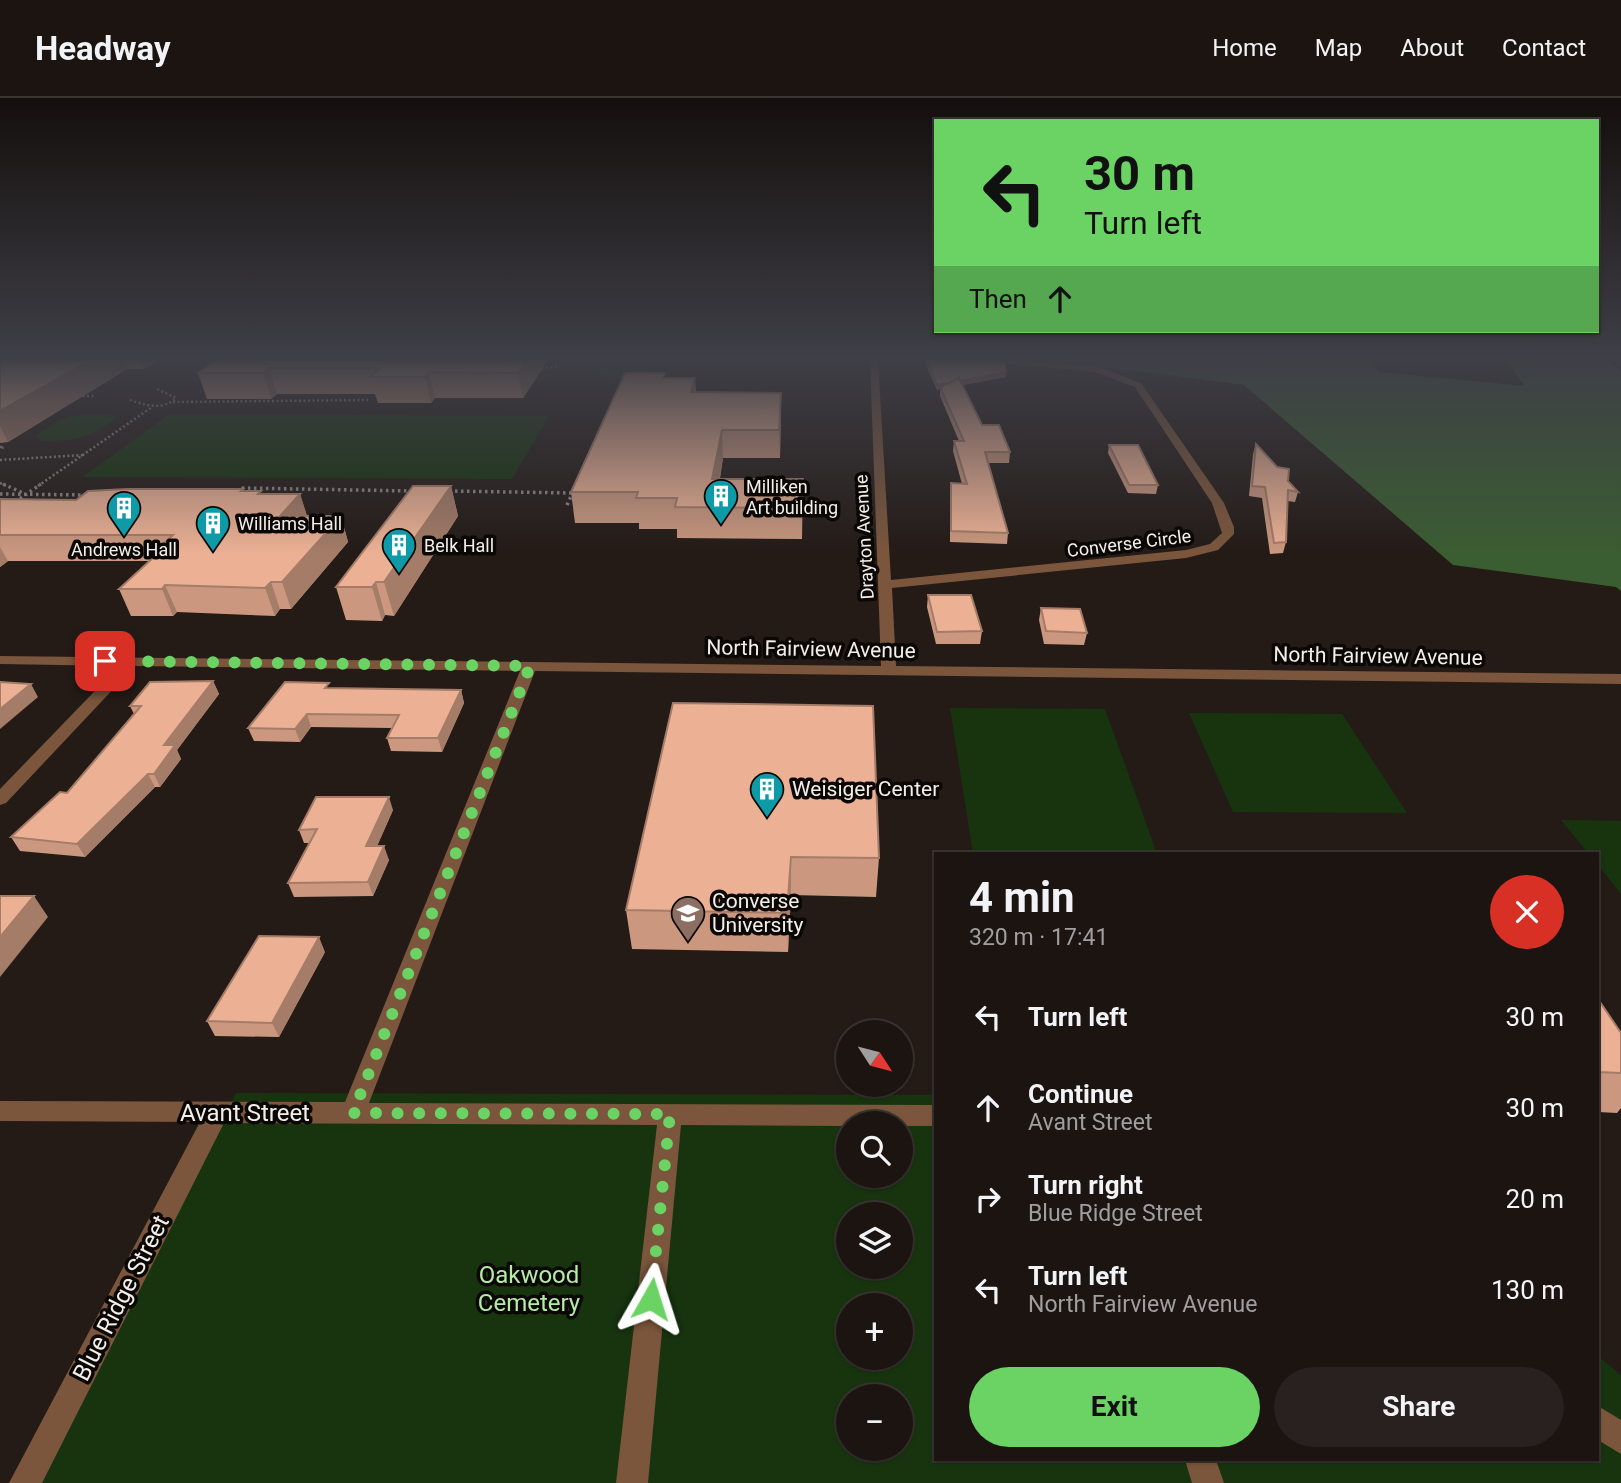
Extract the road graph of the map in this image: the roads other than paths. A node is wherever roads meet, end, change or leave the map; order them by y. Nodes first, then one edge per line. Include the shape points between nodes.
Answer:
1 (877, 425) edge
2 (1165, 425) edge
3 (883, 585) junction
4 (0, 660) edge
5 (131, 662) junction
6 (530, 666) junction
7 (888, 671) junction
8 (1621, 679) edge
9 (0, 799) edge
10 (0, 1111) edge
11 (353, 1113) junction
12 (217, 1114) junction
13 (670, 1114) junction
14 (934, 1116) edge
15 (1599, 1422) edge
16 (1621, 1439) edge
17 (1201, 1461) edge
18 (25, 1483) edge
19 (632, 1483) edge
20 (1208, 1483) edge

1 - 3 street, Drayton Avenue
2 - 3 street, Converse Circle via 1218,503 1228,527 1228,534 1214,547 970,579
3 - 7 street, Drayton Avenue
4 - 5 street, North Fairview Avenue
5 - 6 street, North Fairview Avenue
5 - 9 street
6 - 7 street, North Fairview Avenue
6 - 11 street
7 - 8 street, North Fairview Avenue
10 - 12 street, Avant Street
11 - 12 street, Avant Street
11 - 13 street, Avant Street
12 - 18 street, Blue Ridge Street
13 - 14 street, Avant Street
13 - 19 street
15 - 16 street
17 - 20 street

